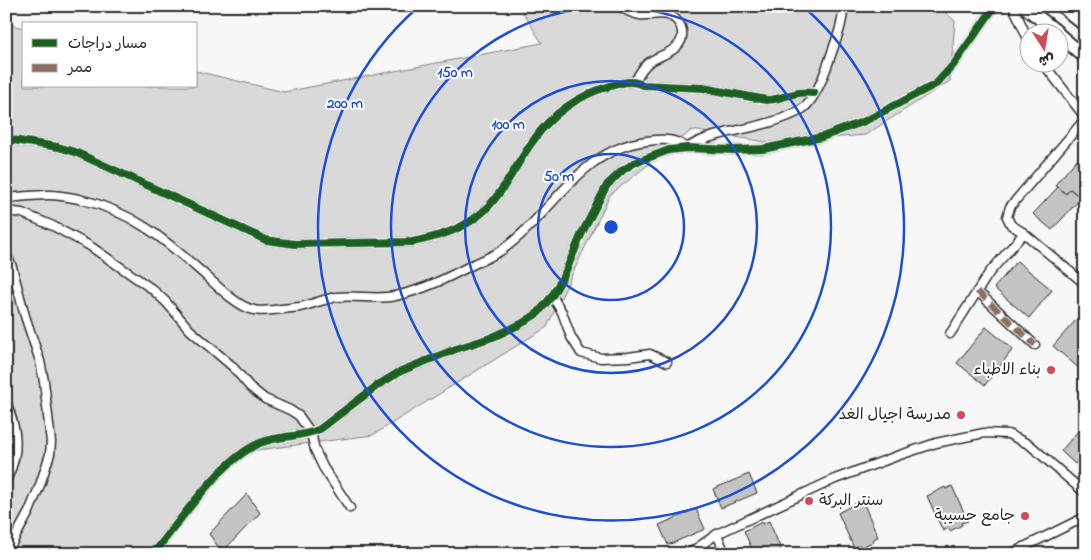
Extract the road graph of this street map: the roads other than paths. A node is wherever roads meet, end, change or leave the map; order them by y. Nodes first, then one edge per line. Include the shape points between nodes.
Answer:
1 (619, 6) edge
2 (843, 6) edge
3 (995, 6) edge
4 (1013, 6) edge
5 (1024, 6) edge
6 (1062, 6) edge
7 (1020, 22) edge
8 (1044, 22) edge
9 (1085, 25) edge
10 (1068, 42) edge
11 (1085, 57) edge
12 (1050, 72) edge
13 (635, 81) junction
14 (814, 93) junction
15 (1085, 118) edge
16 (6, 139) edge
17 (687, 148) junction
18 (6, 198) edge
19 (6, 211) edge
20 (1024, 233) junction
21 (6, 252) edge
22 (1085, 284) edge
23 (977, 291) junction
24 (552, 296) junction
25 (950, 334) dead end
26 (1034, 345) dead end
27 (667, 362) dead end
28 (6, 401) edge
29 (311, 433) junction
30 (6, 480) edge
31 (1085, 493) edge
32 (350, 508) dead end
33 (1085, 517) edge
34 (717, 534) junction
35 (6, 554) edge
36 (153, 554) edge
37 (688, 554) edge
38 (725, 554) edge
39 (1010, 554) edge

1 - 13 street via 632,14 669,16 681,26 681,41 676,47 650,61
2 - 14 street via 842,22 832,52
3 - 17 street via 936,84 865,121 822,137 770,148 747,151
4 - 7 street
5 - 8 main road
6 - 9 main road
10 - 11 main road
12 - 15 street
13 - 14 street via 643,85 703,88 767,100 795,92
13 - 16 street via 603,88 576,100 544,126 502,189 483,211 460,227 412,242 295,244 266,240 82,154
14 - 17 street via 810,102 799,111 770,122 708,137
15 - 20 street via 1008,212 1008,221
17 - 18 street via 670,139 654,140 622,146 606,154 591,163 500,252 429,286 381,298 339,297 300,307 259,311 234,299 158,236 117,210 50,195
17 - 24 street via 649,157 613,178
19 - 29 street via 22,213 53,226 90,246 152,288 190,330 232,366 250,387 299,416
20 - 22 street
20 - 23 street via 996,263
21 - 35 street via 40,361 51,442 40,485
23 - 25 street
23 - 26 street
24 - 27 street via 581,353 601,358 650,354
24 - 29 street via 538,313 512,328 386,379 331,422
28 - 30 street via 14,420 17,442 12,470
29 - 32 street via 318,458
29 - 36 street via 273,438 239,456 198,498
31 - 34 street via 1030,445 1008,434 984,433 936,443 835,479
33 - 39 street
34 - 37 street
34 - 38 street

